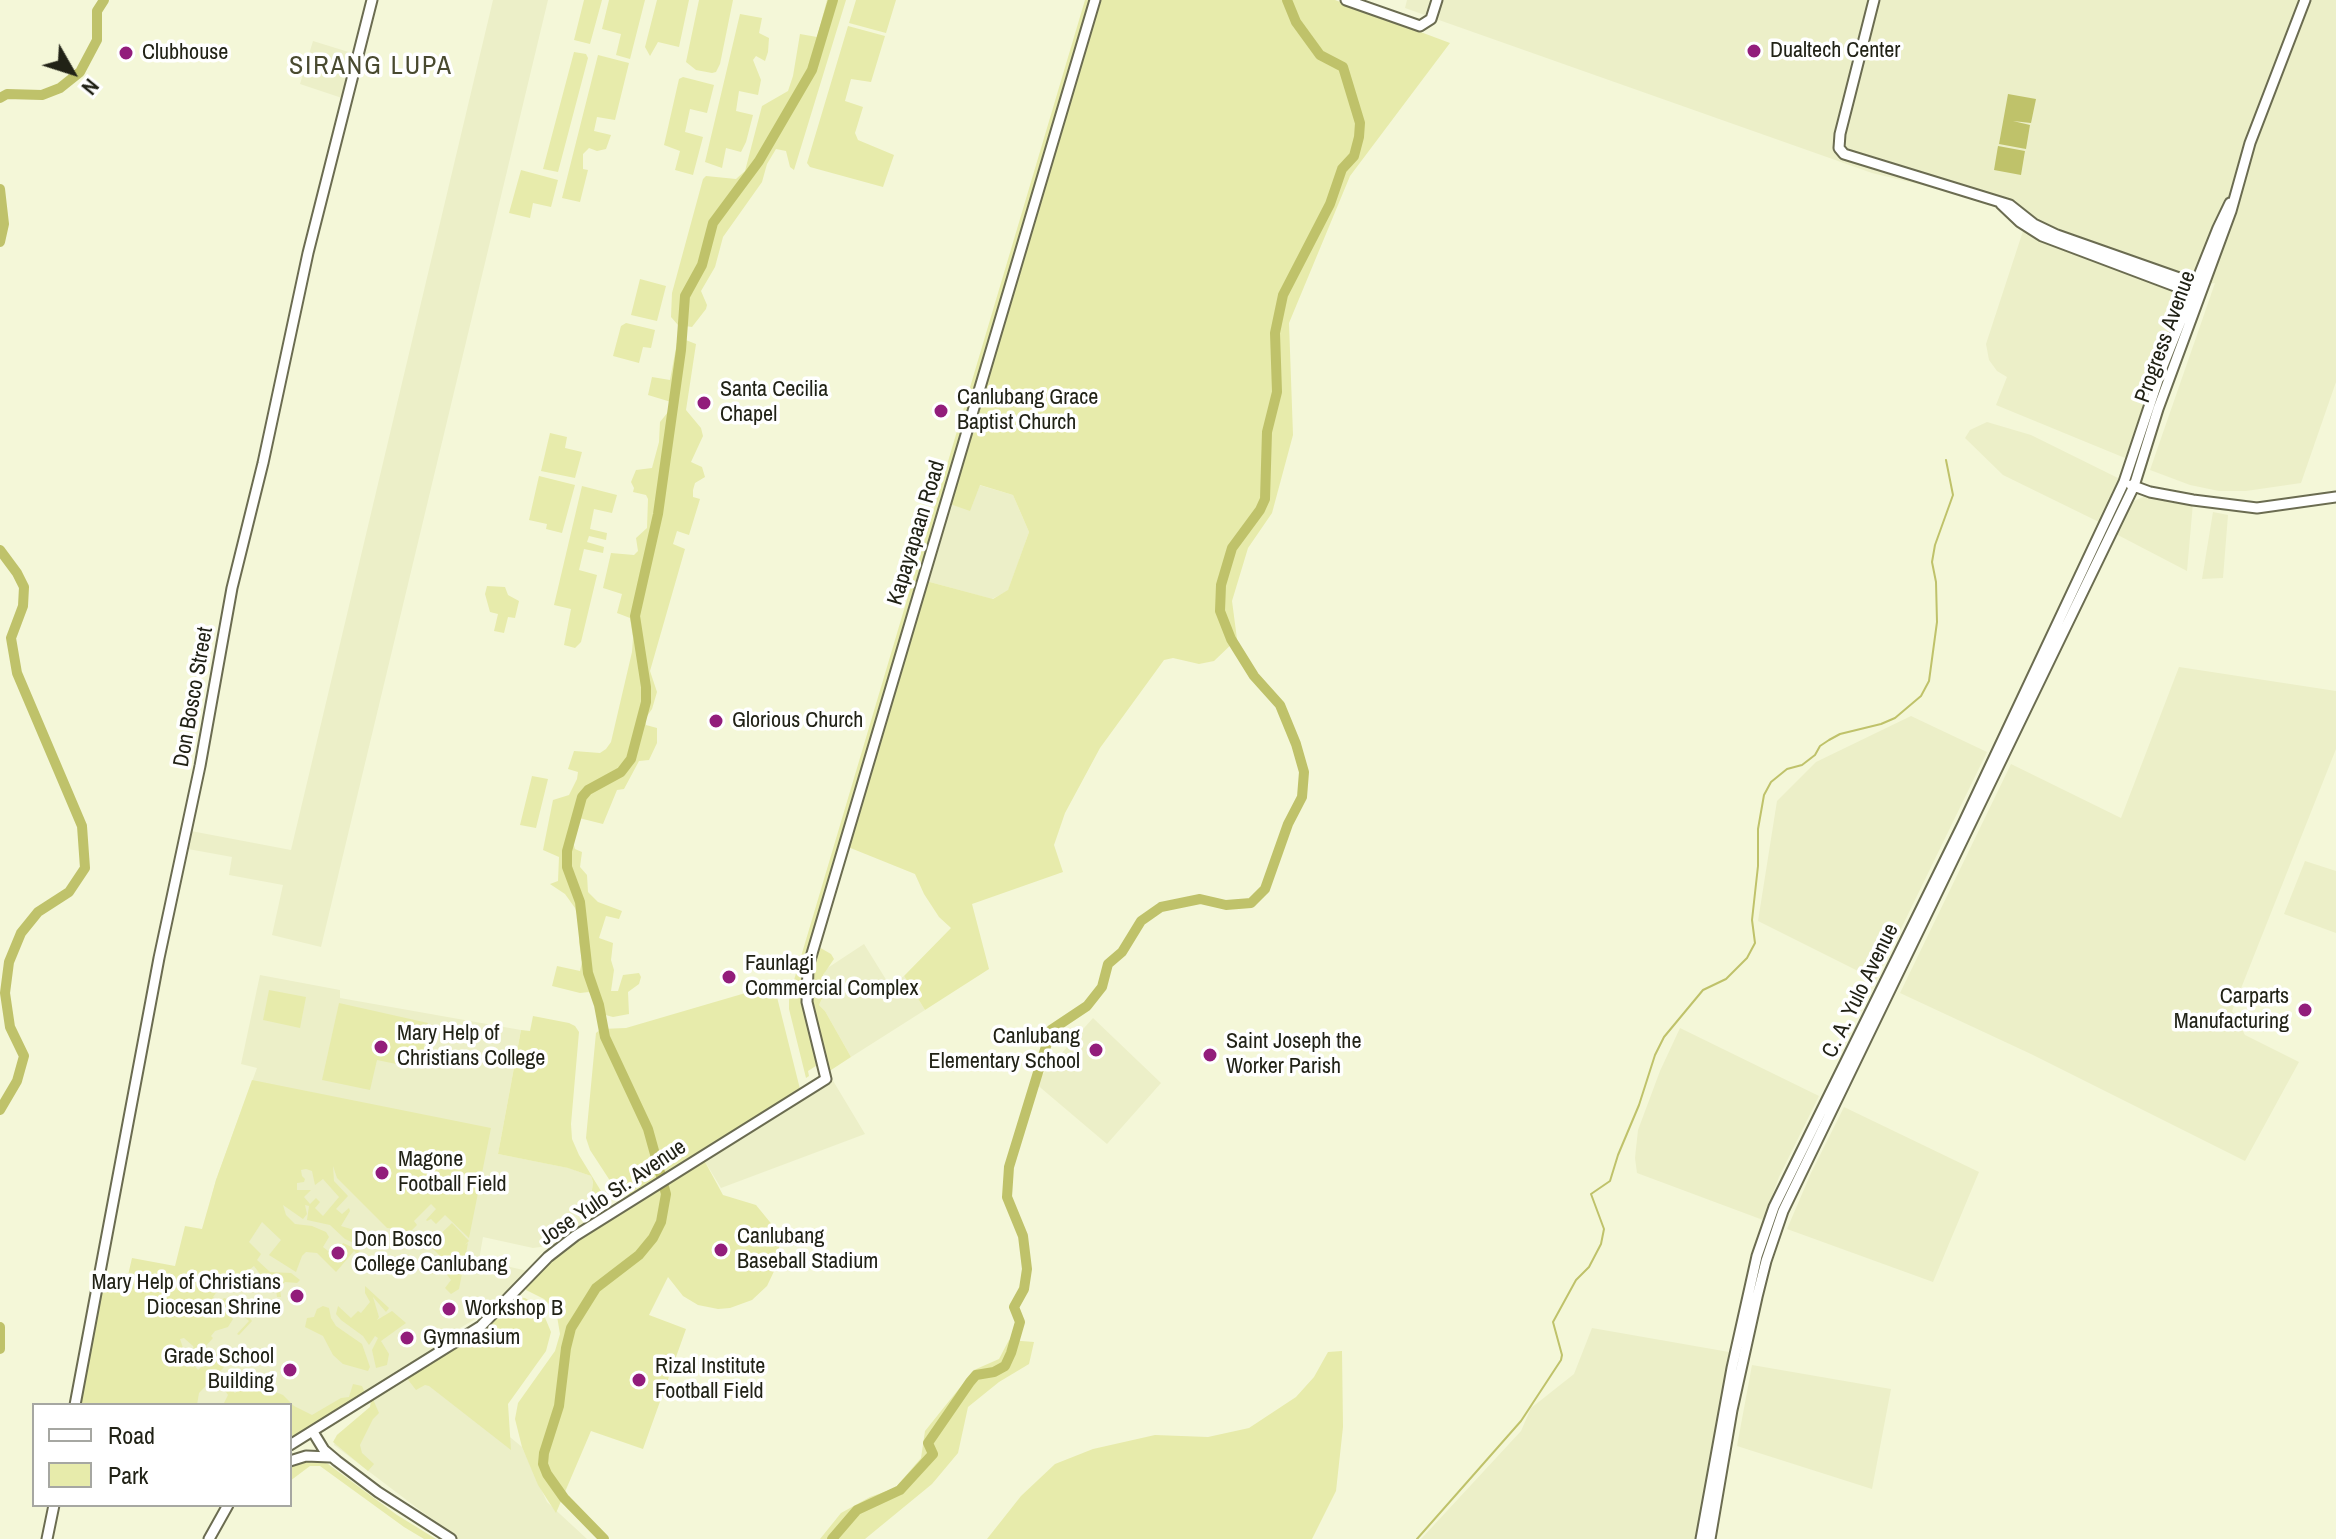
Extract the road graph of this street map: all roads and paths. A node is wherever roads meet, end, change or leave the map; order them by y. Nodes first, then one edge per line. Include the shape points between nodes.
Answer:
1 (372, 0) edge
2 (1095, 0) edge
3 (1346, 0) edge
4 (1874, 0) edge
5 (2305, 0) edge
6 (1435, 5) edge
7 (2197, 290) junction
8 (2129, 484) junction
9 (2336, 497) edge
10 (1846, 1071) junction
11 (826, 1079) joint
12 (75, 1403) edge
13 (313, 1432) junction
14 (292, 1445) edge
15 (292, 1460) edge
16 (337, 1461) junction
17 (54, 1507) edge
18 (227, 1507) edge
19 (47, 1539) edge
20 (209, 1539) edge
21 (451, 1539) edge
22 (1701, 1539) edge
23 (1710, 1539) edge

1 - 12 street, Don Bosco Street via 232,588
2 - 11 street, Kapayapaan Road via 808,967 807,1002
3 - 6 street via 1418,26 1426,24
4 - 7 street via 1840,134 1839,148 1849,157 2010,205 2057,235
5 - 7 street, Progress Avenue via 2250,143 2231,211
7 - 8 street, Progress Avenue
8 - 9 street via 2257,508
8 - 10 street, C. A. Yulo Avenue
10 - 22 street, C. A. Yulo Avenue via 1774,1207 1757,1256
10 - 23 street, C. A. Yulo Avenue via 1766,1261
11 - 13 street, Jose Yulo Sr. Avenue via 559,1247 477,1329
13 - 14 street, Jose Yulo Sr. Avenue
13 - 16 street
15 - 16 street via 313,1455
16 - 21 street
17 - 19 street
18 - 20 street

